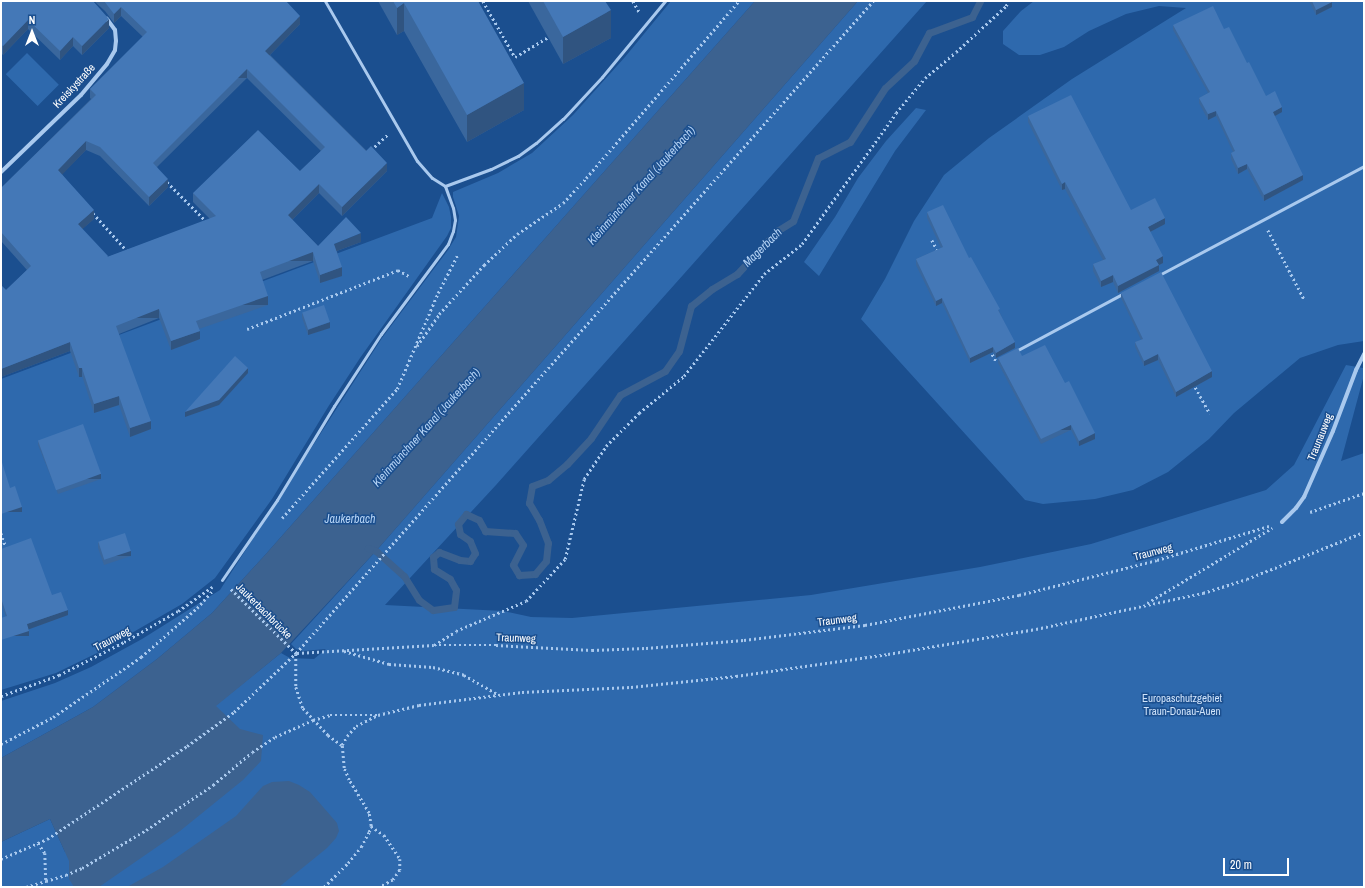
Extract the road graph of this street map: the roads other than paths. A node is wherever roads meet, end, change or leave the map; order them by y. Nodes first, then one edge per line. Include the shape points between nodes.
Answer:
1 (325, 1) edge
2 (665, 1) edge
3 (102, 13) edge
4 (1364, 166) edge
5 (1, 172) edge
6 (445, 186) junction
7 (1152, 279) edge
8 (1127, 292) edge
9 (1364, 354) edge
10 (996, 361) road end
11 (1282, 522) road end
12 (222, 580) road end

1 - 6 lane via 417,161 432,178
2 - 6 lane via 602,77 563,119 536,143 518,156 492,169
3 - 5 street, Kreiskystraße via 115,30 115,50 107,64 81,95
4 - 7 lane
6 - 12 lane via 454,208 455,220 448,244 381,334
8 - 10 lane
9 - 11 street, Traunauweg via 1304,497

